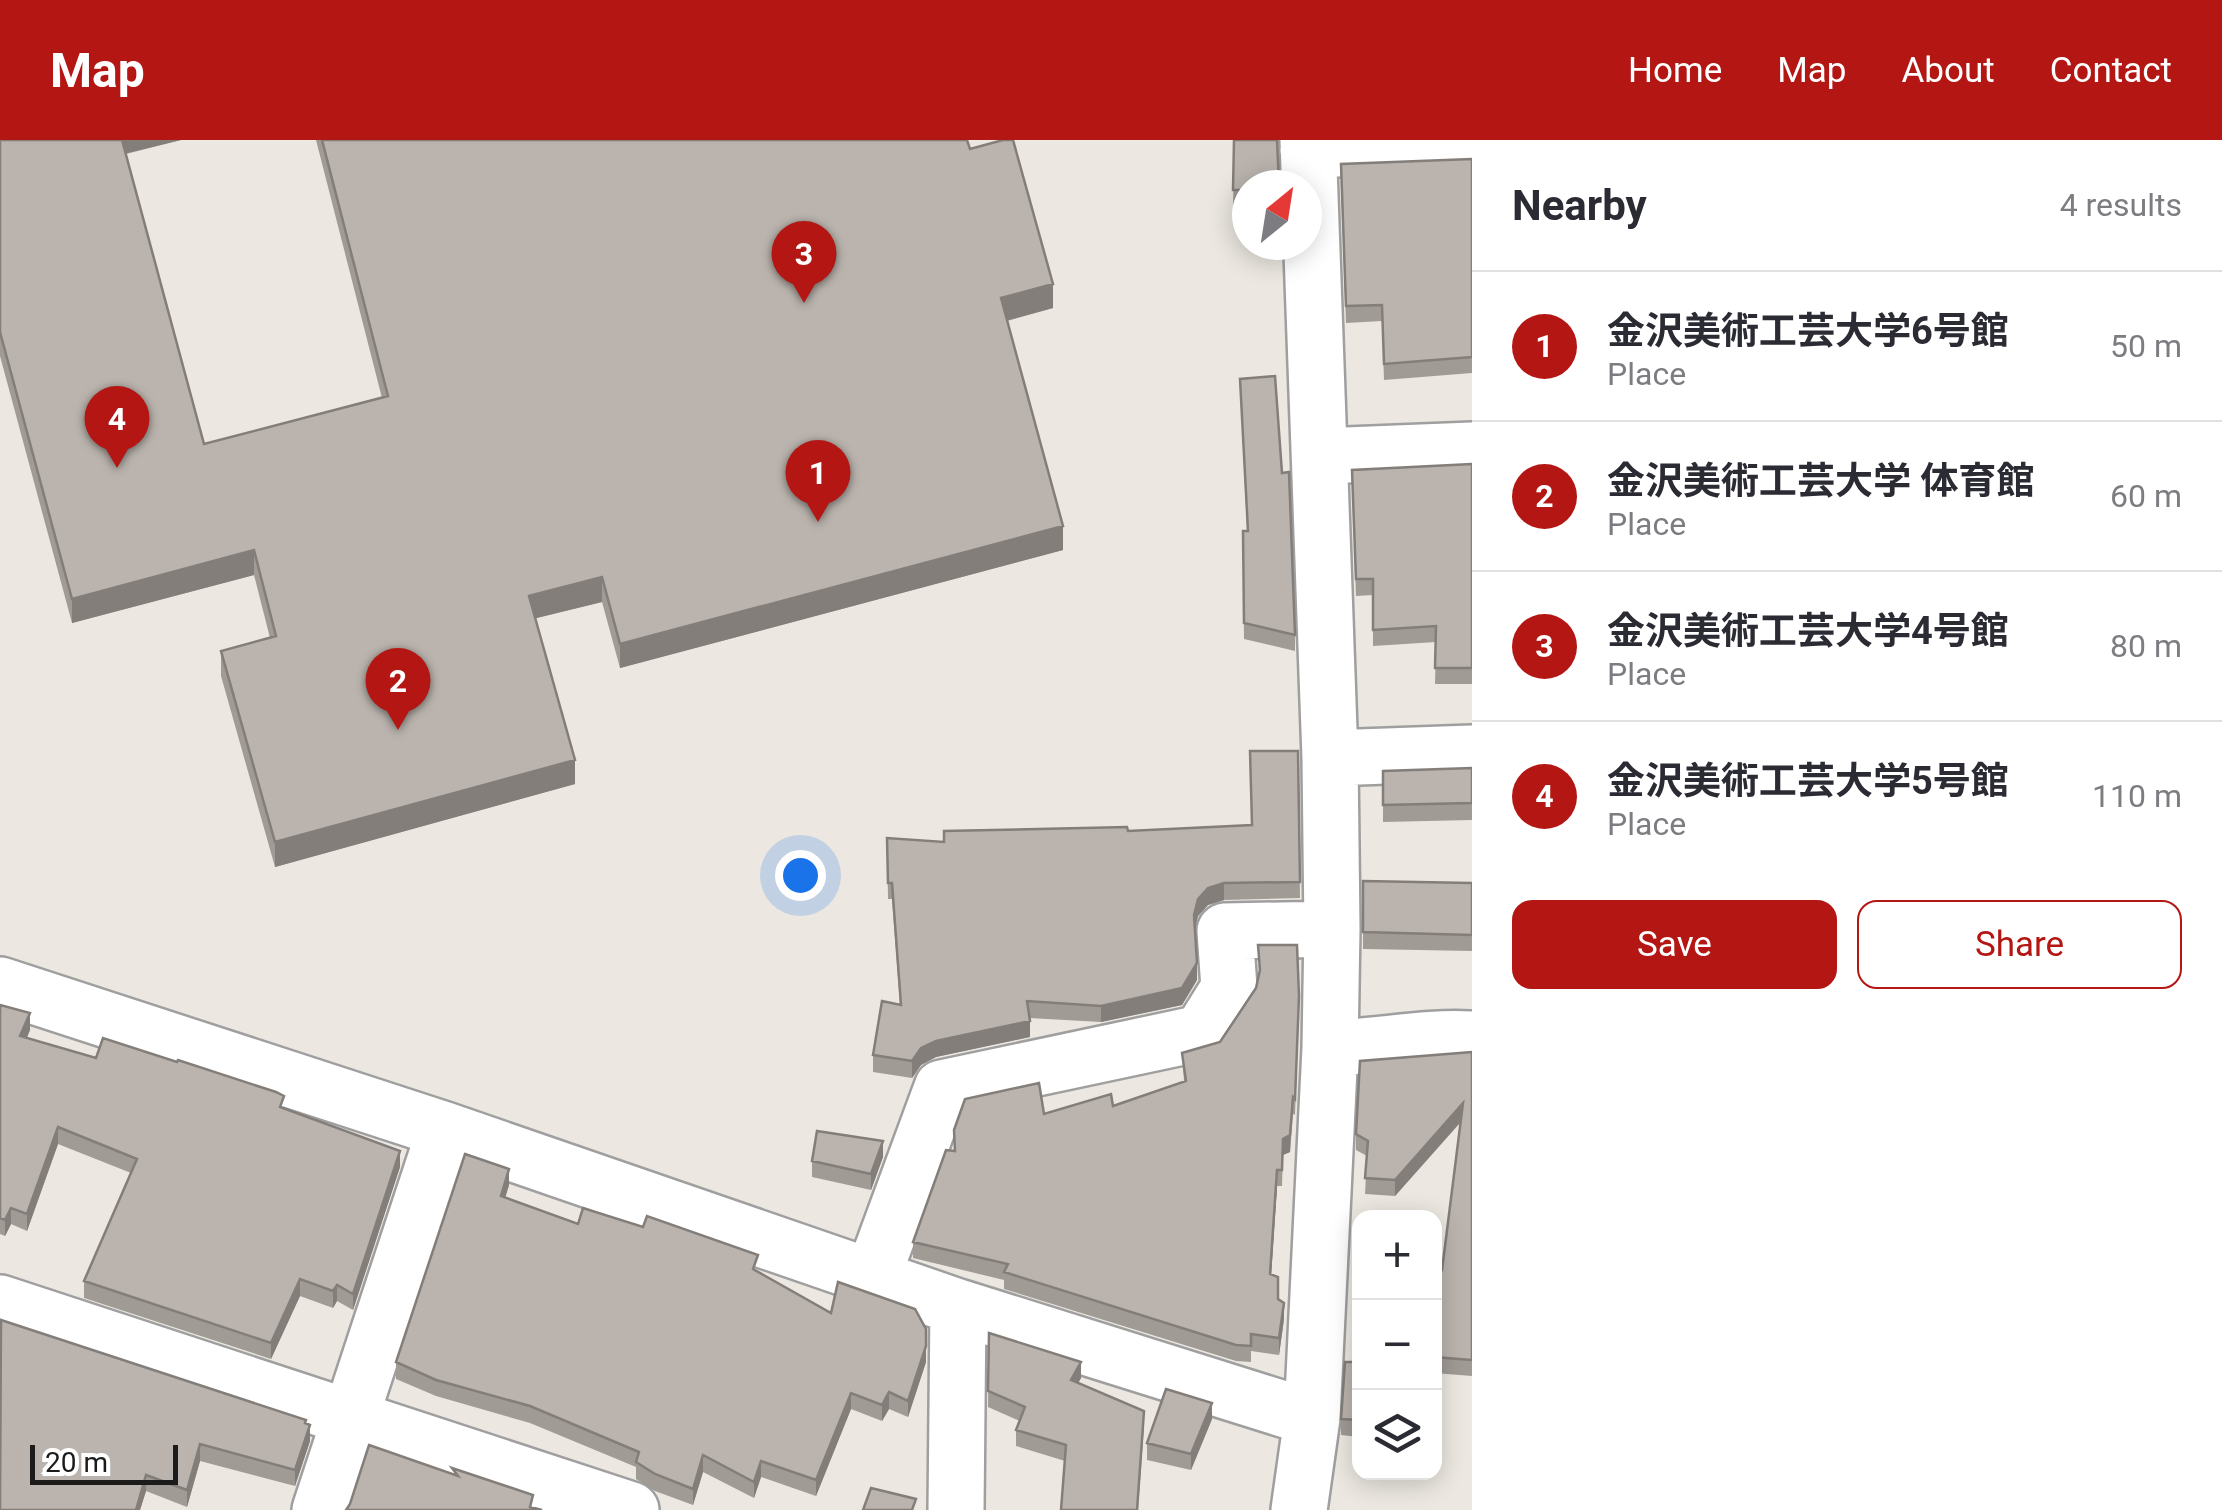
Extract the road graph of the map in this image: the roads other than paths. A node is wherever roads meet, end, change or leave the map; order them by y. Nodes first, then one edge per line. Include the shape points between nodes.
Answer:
1 (1472, 144) edge
2 (1308, 145) edge
3 (1472, 450) edge
4 (1321, 456) junction
5 (1472, 752) edge
6 (1330, 758) junction
7 (1332, 930) junction
8 (0, 985) edge
9 (1472, 1039) edge
10 (1330, 1048) junction
11 (446, 1130) junction
12 (872, 1278) junction
13 (0, 1303) edge
14 (958, 1308) junction
15 (1312, 1418) junction
16 (350, 1420) junction
17 (320, 1510) edge
18 (632, 1510) edge
19 (956, 1510) edge
20 (1299, 1510) edge

1 - 2 street
2 - 4 street
3 - 4 street
4 - 6 street
5 - 6 street
6 - 7 street
7 - 10 street
7 - 12 street via 1225,931 1228,988 1201,1033 942,1088
8 - 11 street
9 - 10 street
10 - 15 street
11 - 12 street
11 - 16 street
12 - 14 street
13 - 16 street
14 - 15 street
14 - 19 street
15 - 20 street
16 - 17 street
16 - 18 street

